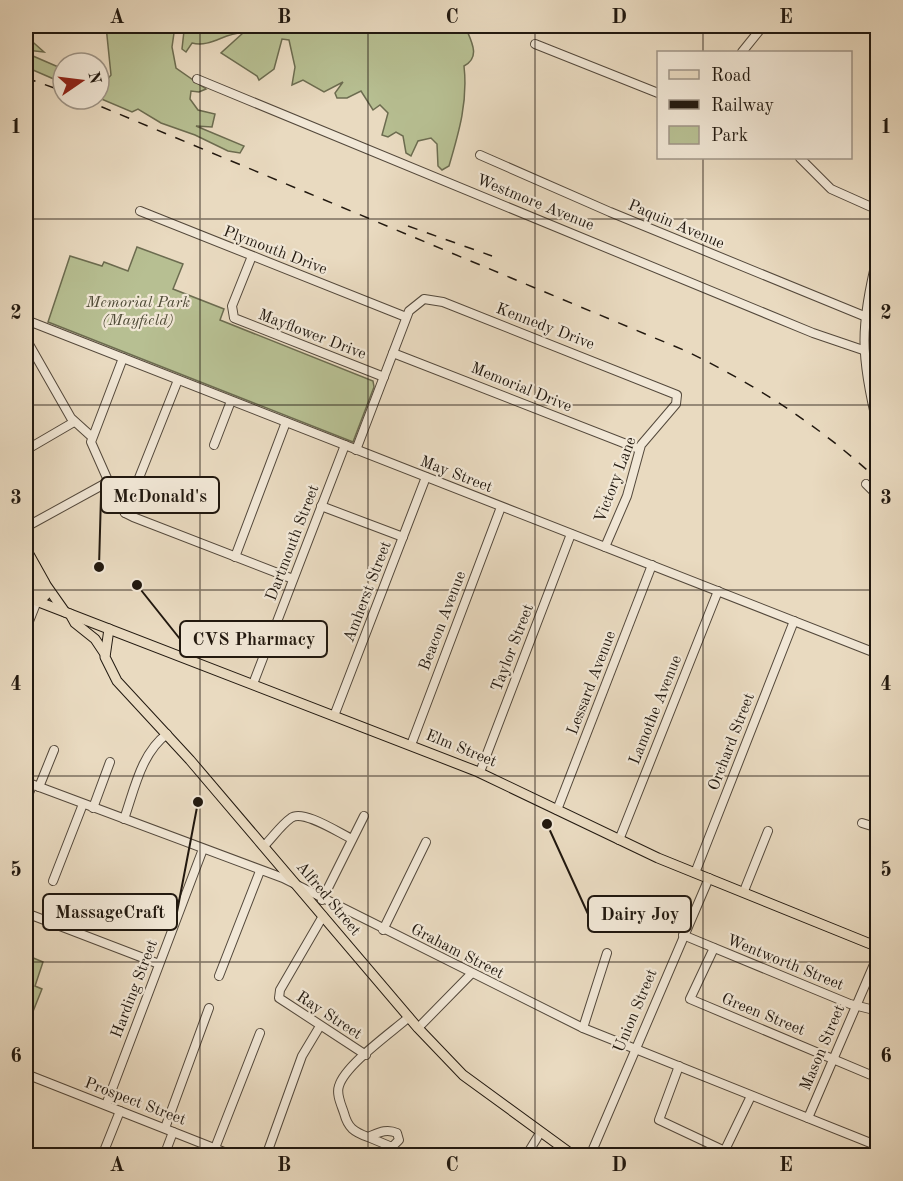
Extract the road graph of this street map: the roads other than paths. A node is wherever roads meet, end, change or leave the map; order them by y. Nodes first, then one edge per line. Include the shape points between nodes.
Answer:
1 (763, 26) edge
2 (535, 44) dead end
3 (743, 51) edge
4 (197, 79) dead end
5 (657, 93) edge
6 (480, 155) dead end
7 (801, 159) edge
8 (878, 210) edge
9 (140, 211) dead end
10 (878, 254) edge
11 (252, 256) junction
12 (876, 265) edge
13 (404, 316) junction
14 (864, 316) junction
15 (26, 320) edge
16 (26, 339) edge
17 (863, 350) junction
18 (393, 353) junction
19 (123, 358) junction
20 (384, 377) junction
21 (178, 380) junction
22 (678, 397) joint
23 (231, 401) junction
24 (74, 422) junction
25 (286, 422) junction
26 (878, 427) edge
27 (92, 437) junction
28 (214, 445) dead end
29 (345, 445) junction
30 (639, 449) junction
31 (26, 450) edge
32 (356, 450) junction
33 (426, 477) junction
34 (108, 482) junction
35 (866, 484) dead end
36 (878, 496) edge
37 (321, 506) junction
38 (501, 507) junction
39 (125, 513) junction
40 (26, 527) edge
41 (571, 534) junction
42 (403, 537) junction
43 (605, 547) junction
44 (26, 549) edge
45 (235, 557) junction
46 (26, 559) edge
47 (652, 565) junction
48 (293, 579) junction
49 (45, 583) junction
50 (718, 591) junction
51 (26, 597) edge
52 (37, 601) junction
53 (68, 613) junction
54 (794, 621) junction
55 (26, 629) edge
56 (109, 629) junction
57 (878, 654) edge
58 (105, 655) junction
59 (253, 684) junction
60 (334, 716) junction
61 (167, 734) junction
62 (411, 745) junction
63 (54, 750) dead end
64 (110, 762) dead end
65 (480, 772) junction
66 (32, 785) edge
67 (26, 801) edge
68 (83, 804) junction
69 (93, 808) junction
70 (557, 810) junction
71 (364, 816) dead end
72 (124, 819) junction
73 (862, 822) dead end
74 (878, 828) edge
75 (768, 831) dead end
76 (352, 839) junction
77 (619, 840) junction
78 (426, 843) dead end
79 (264, 846) junction
80 (203, 849) junction
81 (260, 871) junction
82 (695, 873) junction
83 (708, 878) junction
84 (53, 880) dead end
85 (298, 887) junction
86 (744, 891) junction
87 (322, 900) junction
88 (26, 913) edge
89 (323, 916) junction
90 (383, 930) junction
91 (683, 935) junction
92 (878, 947) edge
93 (714, 948) junction
94 (607, 953) dead end
95 (878, 955) edge
96 (159, 964) junction
97 (471, 974) junction
98 (219, 976) dead end
99 (856, 1006) junction
100 (209, 1008) dead end
101 (878, 1011) edge
102 (409, 1017) junction
103 (320, 1026) junction
104 (418, 1028) junction
105 (583, 1028) junction
106 (260, 1033) dead end
107 (634, 1049) junction
108 (366, 1055) junction
109 (834, 1058) junction
110 (679, 1066) junction
111 (26, 1074) edge
112 (878, 1078) edge
113 (751, 1096) junction
114 (106, 1105) junction
115 (120, 1111) junction
116 (808, 1118) junction
117 (165, 1128) junction
118 (173, 1132) junction
119 (540, 1133) junction
120 (368, 1137) dead end
121 (878, 1147) edge
122 (215, 1148) junction
123 (724, 1153) edge
124 (102, 1155) edge
125 (164, 1155) edge
126 (230, 1155) edge
127 (266, 1155) edge
128 (526, 1155) edge
129 (574, 1155) edge
130 (590, 1155) edge
131 (875, 1155) edge

1 - 3 street
2 - 5 street
4 - 17 street, Westmore Avenue
6 - 14 street, Paquin Avenue
7 - 8 street via 831,189
9 - 11 street, Plymouth Drive
10 - 12 street
11 - 13 street, Plymouth Drive
11 - 20 street, Mayflower Drive via 232,314 240,321
12 - 14 street
13 - 18 street
13 - 22 street, Kennedy Drive via 419,301 438,300 672,391
14 - 17 street
15 - 19 street, May Street
16 - 24 street
17 - 26 street
18 - 20 street
18 - 30 street, Memorial Drive
19 - 21 street, May Street
19 - 27 street
20 - 32 street
21 - 23 street, May Street
21 - 39 street
22 - 30 street, Victory Lane
23 - 25 street, May Street
23 - 28 street
24 - 27 street
24 - 31 street
25 - 29 street, May Street
25 - 45 street
27 - 34 street
29 - 32 street, May Street
29 - 37 street, Dartmouth Street
30 - 43 street, Victory Lane via 627,496
32 - 33 street, May Street
33 - 38 street, May Street
33 - 42 street, Amherst Street
34 - 39 street
34 - 40 street
35 - 36 street
37 - 42 street
37 - 48 street, Dartmouth Street
38 - 41 street, May Street
38 - 62 street, Beacon Avenue
39 - 45 street
41 - 43 street, May Street
41 - 65 street, Taylor Street
42 - 60 street, Amherst Street
43 - 47 street, May Street
44 - 49 main road
45 - 48 street
46 - 52 main road via 36,581
47 - 50 street, May Street
47 - 70 street, Lessard Avenue
48 - 59 street, Dartmouth Street
49 - 52 main road via 45,596
49 - 53 main road
50 - 54 street, May Street
50 - 77 street, Lamothe Avenue
51 - 52 main road, Elm Street
52 - 53 main road, Elm Street
52 - 55 street
53 - 56 main road, Elm Street
53 - 58 main road, Alfred Street via 93,636
54 - 57 street, May Street
54 - 82 street, Orchard Street
56 - 58 main road
56 - 59 main road, Elm Street
58 - 61 main road, Alfred Street via 117,681
59 - 60 main road, Elm Street
60 - 62 main road, Elm Street
61 - 72 street via 146,760
61 - 79 main road, Alfred Street
62 - 65 main road, Elm Street
63 - 66 street
64 - 69 street
65 - 70 main road, Elm Street
66 - 67 street
66 - 68 street, Graham Street
68 - 69 street, Graham Street
68 - 84 street
69 - 72 street, Graham Street
70 - 77 main road, Elm Street
71 - 76 street
72 - 80 street, Graham Street
73 - 74 street
75 - 86 street
76 - 79 street via 300,814 292,817
76 - 87 street
77 - 82 main road, Elm Street
78 - 90 street
79 - 85 main road, Alfred Street
80 - 81 street, Graham Street
80 - 96 street, Harding Street
81 - 85 street, Graham Street
81 - 98 street
82 - 83 main road, Elm Street
83 - 86 main road, Elm Street
83 - 91 street, Union Street
85 - 87 street, Graham Street
85 - 89 main road, Alfred Street
86 - 92 main road, Elm Street
87 - 90 street, Graham Street
88 - 96 street
89 - 102 main road, Alfred Street
89 - 103 street, Ray Street via 279,996 282,1002
90 - 97 street, Graham Street
91 - 93 street, Wentworth Street
91 - 107 street, Union Street
93 - 99 street, Wentworth Street
93 - 109 street, Green Street via 690,999
94 - 105 street
95 - 99 street, Mason Street
96 - 114 street, Harding Street
97 - 104 street
97 - 105 street, Graham Street
99 - 101 street, Wentworth Street
99 - 109 street, Mason Street
100 - 117 street
102 - 104 main road, Alfred Street
102 - 108 street, Ray Street
103 - 108 street, Ray Street
103 - 127 street via 303,1056
104 - 119 main road, Alfred Street via 456,1069
105 - 107 street, Graham Street
106 - 122 street
107 - 110 street, Graham Street
107 - 130 street, Union Street
108 - 120 street via 345,1075 338,1092 350,1129
109 - 112 street, Green Street
109 - 116 street, Mason Street
110 - 113 street, Graham Street
110 - 123 street via 659,1120
111 - 114 street, Prospect Street
113 - 116 street, Graham Street
113 - 123 street
114 - 115 street, Prospect Street
115 - 117 street, Prospect Street
115 - 124 street
116 - 121 street, Graham Street
117 - 118 street, Prospect Street
118 - 122 street, Prospect Street
118 - 125 street
119 - 128 street
119 - 129 main road, Alfred Street
121 - 131 street
122 - 126 street, Prospect Street

